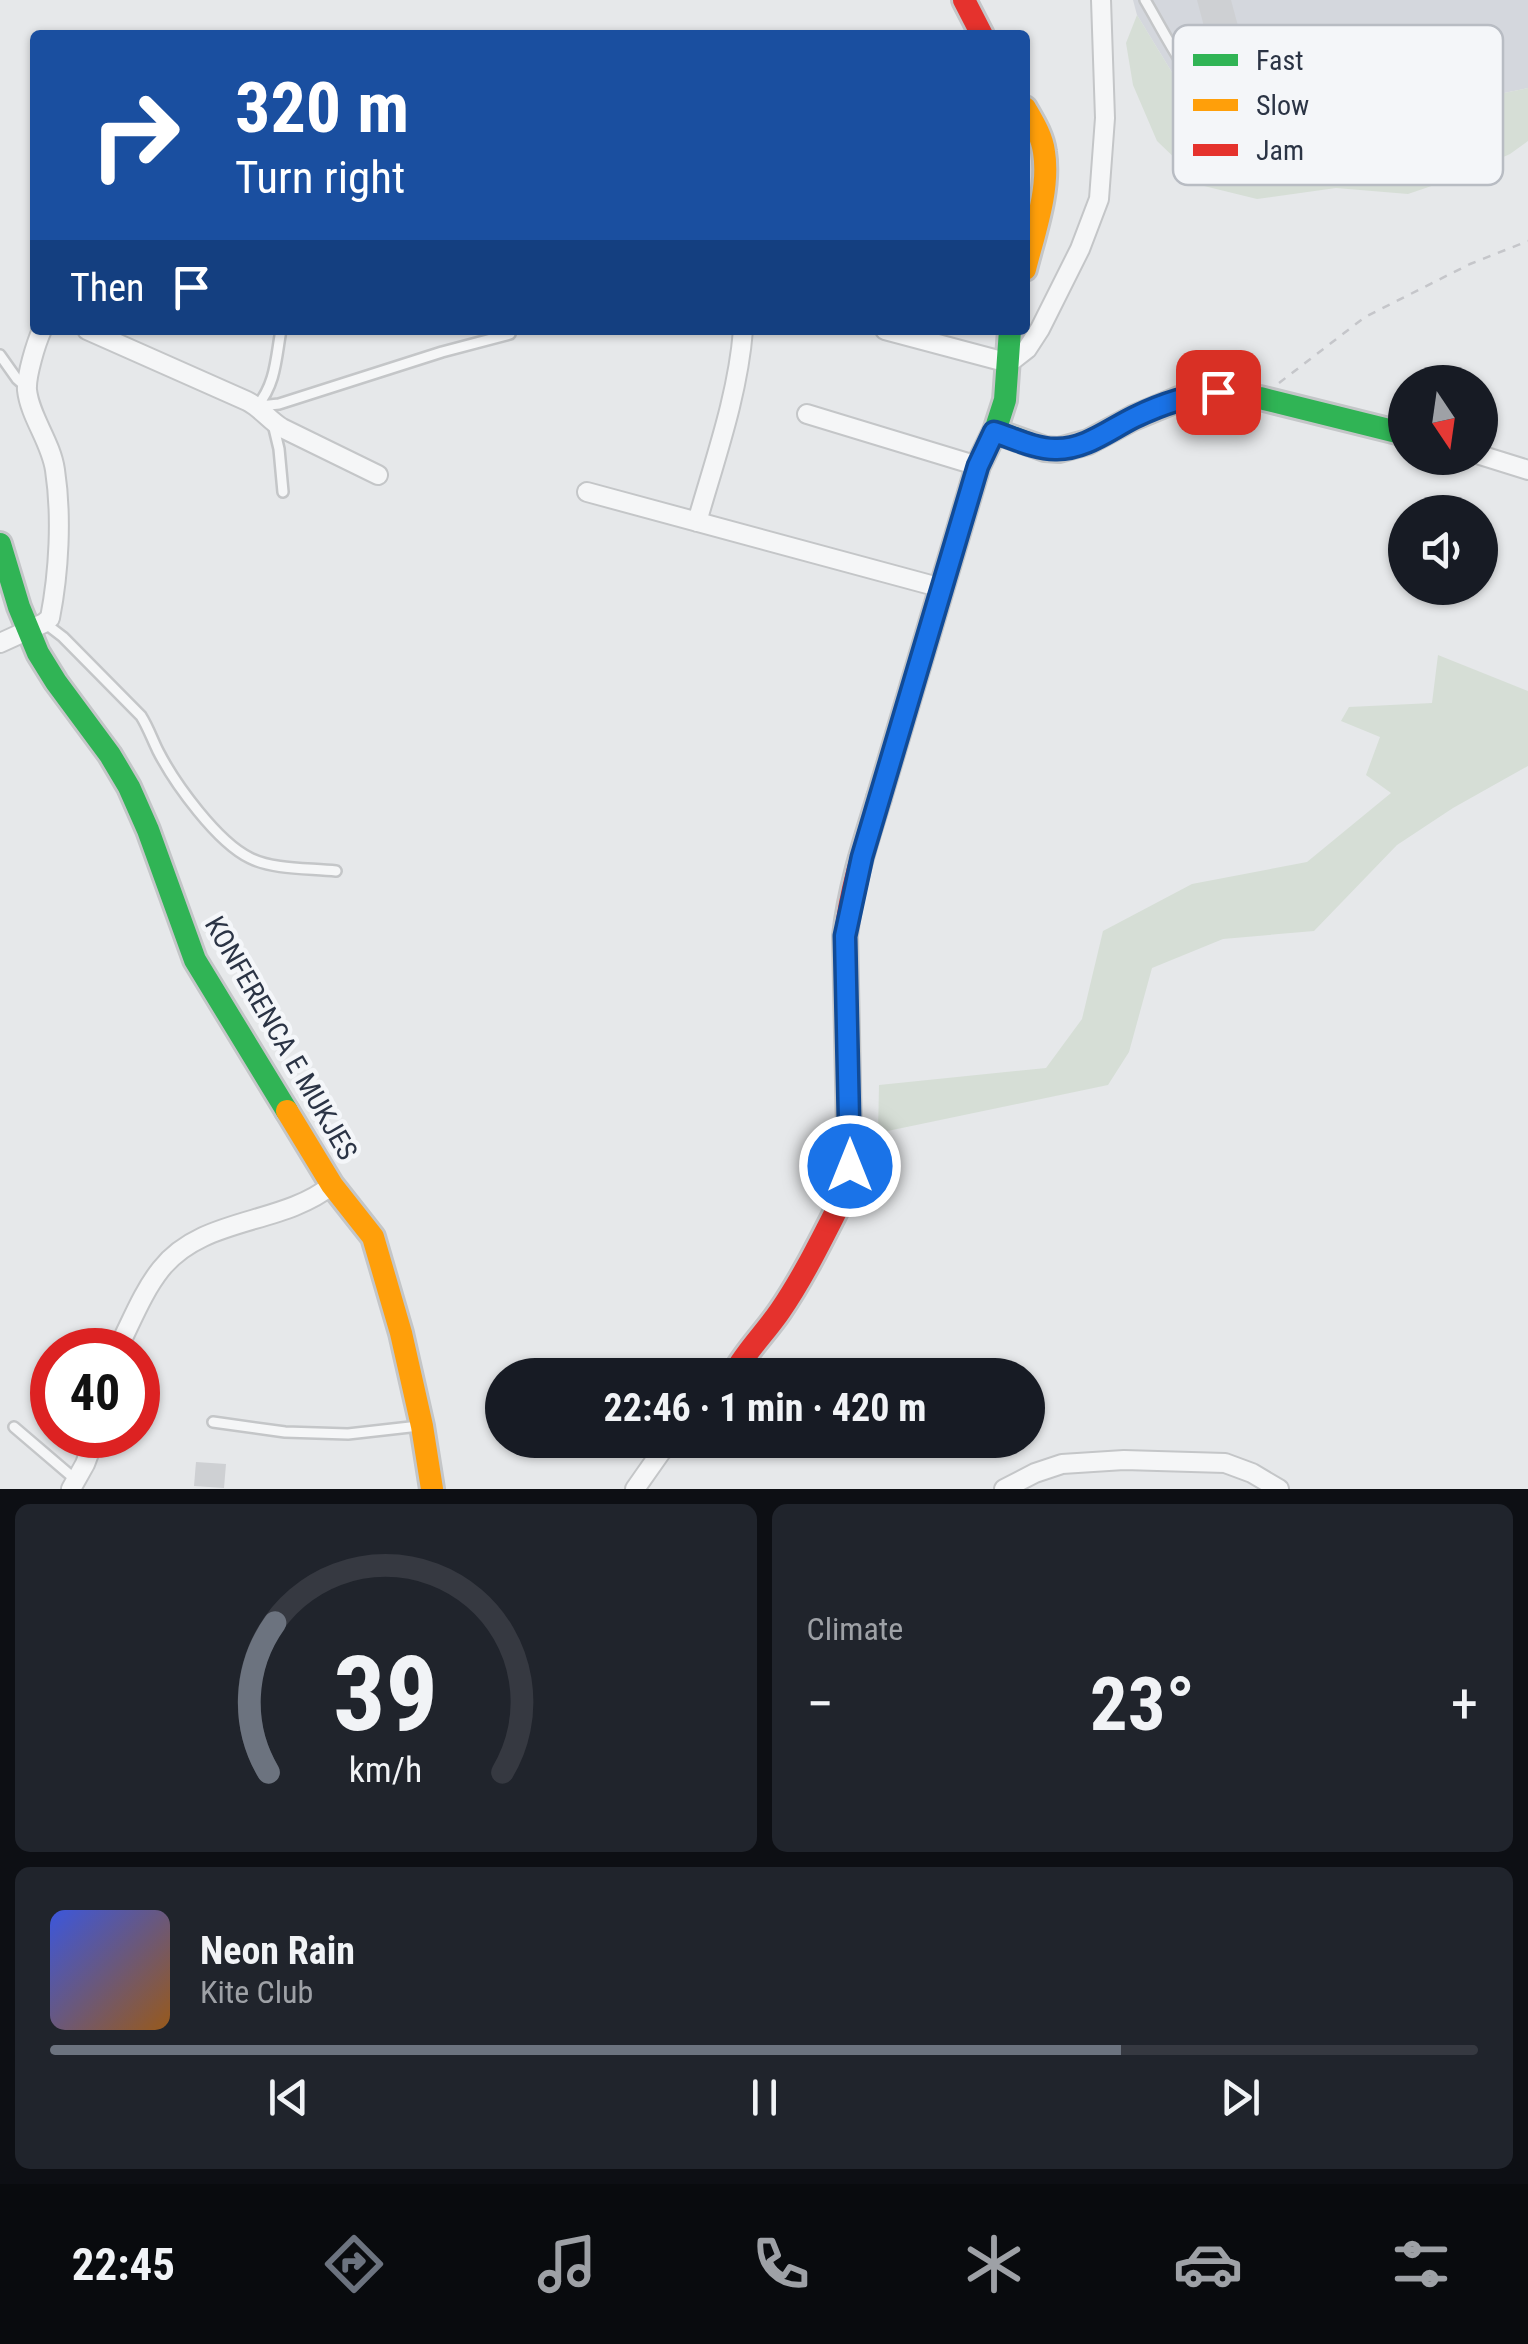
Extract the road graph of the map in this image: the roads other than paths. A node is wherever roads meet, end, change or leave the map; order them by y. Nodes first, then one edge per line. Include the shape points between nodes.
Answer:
1 (964, 0) edge
2 (1102, 0) edge
3 (1145, 0) edge
4 (979, 30) edge
5 (1173, 46) edge
6 (1030, 117) edge
7 (1030, 242) edge
8 (41, 335) edge
9 (97, 335) edge
10 (280, 335) edge
11 (506, 335) edge
12 (742, 335) edge
13 (904, 335) edge
14 (1010, 335) edge
15 (0, 355) edge
16 (1009, 363) junction
17 (26, 387) junction
18 (257, 406) junction
19 (807, 414) dead end
20 (272, 422) junction
21 (1388, 430) edge
22 (994, 432) junction
23 (1498, 461) edge
24 (978, 466) junction
25 (1528, 470) edge
26 (378, 475) dead end
27 (282, 492) dead end
28 (587, 492) dead end
29 (697, 522) junction
30 (0, 544) edge
31 (942, 588) junction
32 (36, 627) junction
33 (0, 643) edge
34 (336, 871) dead end
35 (332, 1185) junction
36 (128, 1328) edge
37 (743, 1358) edge
38 (213, 1422) dead end
39 (14, 1426) dead end
40 (422, 1426) junction
41 (88, 1458) edge
42 (656, 1458) edge
43 (73, 1484) edge
44 (432, 1489) edge
45 (635, 1489) edge
46 (1004, 1489) edge
47 (1279, 1489) edge

1 - 4 street
2 - 16 street via 1106,118 1098,200 1040,329
3 - 5 lane
6 - 7 street via 1044,167
8 - 17 street
9 - 18 street
10 - 18 lane via 272,381
11 - 18 lane
12 - 29 street
13 - 16 street
14 - 16 street
15 - 17 lane
16 - 22 street
17 - 32 street via 57,488 50,618
18 - 20 street
19 - 24 street
20 - 26 street
20 - 27 lane
21 - 22 street via 1218,392 1179,399 1060,450
22 - 24 street
23 - 25 street
24 - 31 street
28 - 29 street
29 - 31 street
30 - 32 street, KONFERENCA E MUKJES
31 - 37 street via 848,916 846,1192 793,1291
32 - 33 street
32 - 34 lane via 63,637 141,716 185,794 234,848 252,860
32 - 35 street, KONFERENCA E MUKJES via 48,670 117,766 195,960
35 - 36 street, KONFERENCA E MUKJES via 301,1206 198,1238 178,1252
35 - 40 street, KONFERENCA E MUKJES via 374,1237
38 - 40 lane via 348,1434
39 - 43 lane
40 - 44 street, KONFERENCA E MUKJES
41 - 43 street
42 - 45 street
46 - 47 street via 1062,1464 1124,1460 1225,1463

